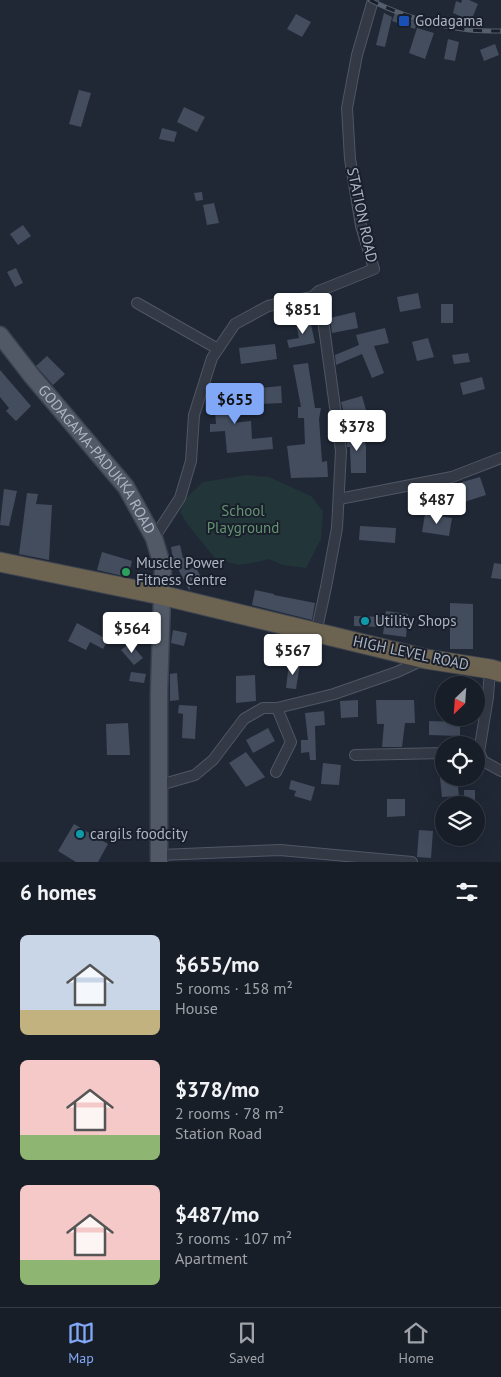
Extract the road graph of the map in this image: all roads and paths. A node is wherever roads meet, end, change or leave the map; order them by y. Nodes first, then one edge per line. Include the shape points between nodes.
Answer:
1 (373, 0) edge
2 (319, 291) junction
3 (137, 303) dead end
4 (0, 336) edge
5 (218, 349) junction
6 (501, 458) edge
7 (338, 499) junction
8 (154, 538) junction
9 (0, 562) edge
10 (161, 595) junction
11 (316, 633) junction
12 (426, 659) junction
13 (495, 670) edge
14 (277, 708) junction
15 (481, 736) edge
16 (435, 753) edge
17 (355, 755) dead end
18 (485, 762) edge
19 (501, 771) edge
20 (276, 772) dead end
21 (160, 785) junction
22 (160, 858) edge
23 (412, 862) edge

1 - 2 street, STATION ROAD via 357,55 347,108 361,226 374,269
2 - 5 street via 312,297 268,306 235,324
2 - 7 street via 341,451
3 - 5 street
4 - 8 main road, GODAGAMA-PADUKKA ROAD via 126,487
5 - 8 street via 212,358 194,415 191,461 180,498
6 - 7 street via 452,477
7 - 11 street via 337,528
8 - 10 main road, GODAGAMA-PADUKKA ROAD via 163,568
9 - 10 highway, HIGH LEVEL ROAD
10 - 11 highway, HIGH LEVEL ROAD
10 - 21 main road, GODAGAMA-PADUKKA ROAD
11 - 12 highway, HIGH LEVEL ROAD
12 - 13 highway, HIGH LEVEL ROAD
12 - 14 street via 334,694
13 - 15 street
14 - 20 street via 291,742
14 - 21 street via 263,708 244,719 214,760 195,775
16 - 17 street
18 - 19 street
21 - 22 main road, GODAGAMA-PADUKKA ROAD
22 - 23 street via 280,850

